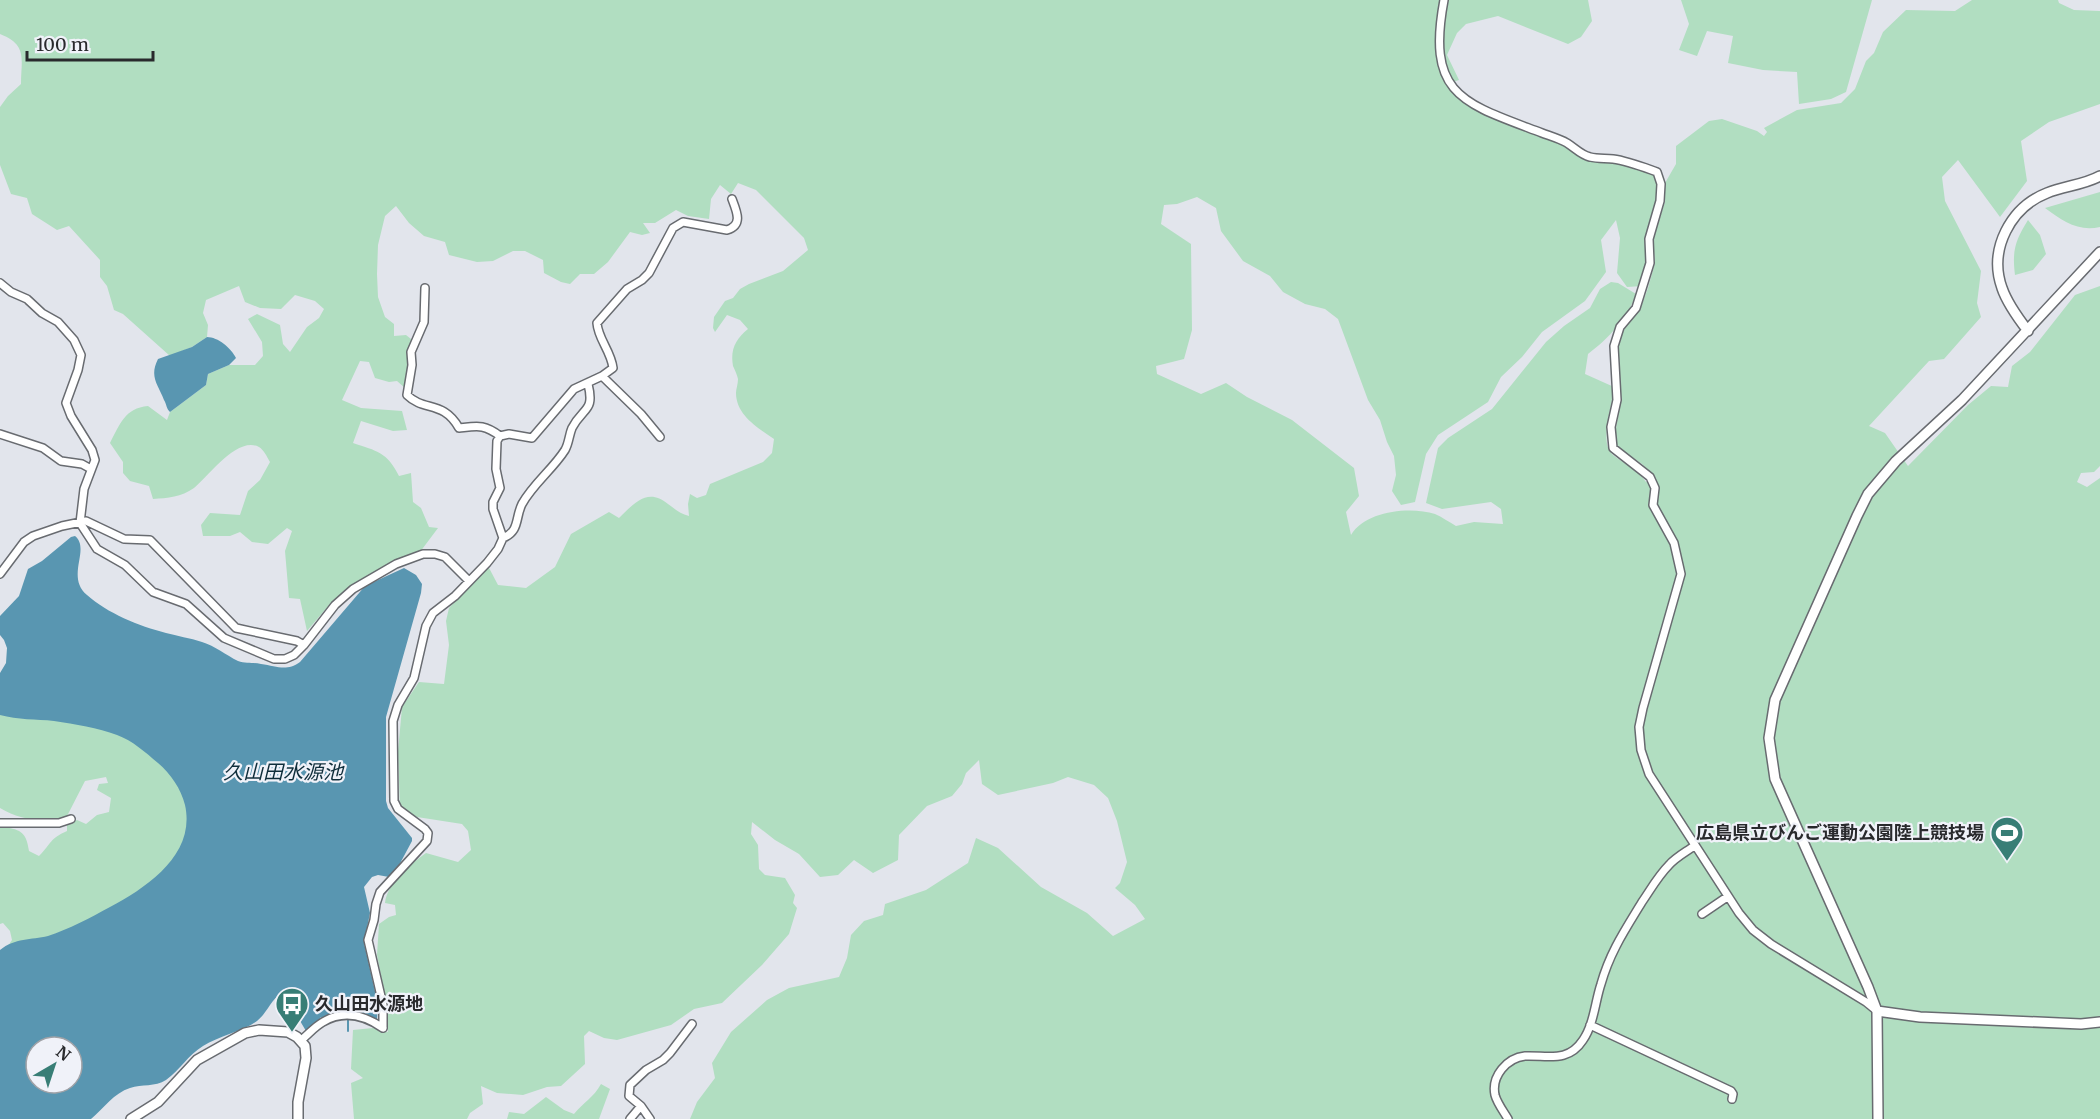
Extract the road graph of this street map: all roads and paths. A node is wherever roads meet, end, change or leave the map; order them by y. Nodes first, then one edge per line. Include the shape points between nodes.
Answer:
1 (1444, 0) edge
2 (2100, 176) edge
3 (732, 200) dead end
4 (2100, 252) edge
5 (0, 283) edge
6 (425, 288) dead end
7 (2028, 331) junction
8 (602, 376) junction
9 (588, 384) junction
10 (0, 434) edge
11 (500, 436) junction
12 (660, 437) dead end
13 (91, 469) junction
14 (80, 523) junction
15 (503, 538) junction
16 (0, 573) edge
17 (469, 581) junction
18 (304, 645) junction
19 (71, 819) dead end
20 (0, 823) edge
21 (1694, 846) junction
22 (1727, 897) junction
23 (1702, 914) dead end
24 (1877, 1011) junction
25 (2100, 1022) edge
26 (692, 1024) dead end
27 (1590, 1025) junction
28 (303, 1039) junction
29 (1732, 1099) dead end
30 (641, 1106) junction
31 (131, 1119) edge
32 (298, 1119) edge
33 (630, 1119) edge
34 (650, 1119) edge
35 (1508, 1119) edge
36 (1878, 1119) edge

1 - 21 street via 1439,31 1441,65 1449,84 1468,101 1484,111 1566,142 1581,154 1657,172 1661,184 1644,287 1636,308 1620,327 1614,346 1617,400 1611,442 1623,458 1650,477 1655,488 1653,505 1679,559 1681,574 1639,727 1649,774
2 - 7 street via 2047,193 2027,204 2008,225 2002,238 1999,274 2002,288
3 - 8 street via 738,213 734,228 678,224 649,273 627,289 597,323 613,368
4 - 7 street
5 - 13 street via 58,321 74,340 81,355 66,403 92,450 95,460
6 - 11 street via 424,322 411,352 407,395 413,401 444,411 459,428 481,426
7 - 24 street via 1896,461 1868,494 1775,700 1769,738 1775,779
8 - 9 street
8 - 12 street
9 - 11 street via 574,389 532,438
9 - 15 street via 592,398 572,428 566,449 521,505 516,529
10 - 13 street via 43,448 61,461
11 - 15 street via 496,469 500,488 493,509
13 - 14 street
14 - 16 street via 33,536
14 - 18 street via 86,521 124,539 150,540 236,628
14 - 18 street via 97,549 125,565 153,592 186,604 224,638 274,659 294,655
15 - 17 street
17 - 18 street via 445,557 435,554 396,564 335,604
17 - 28 street via 433,613 426,626 414,678 393,721 394,801 398,809 428,833 427,841 380,892 376,904 368,940 383,1005 383,1028 358,1016 340,1016 323,1021
19 - 20 street via 59,823
21 - 22 street
21 - 27 street via 1658,877 1612,951
22 - 23 street
22 - 24 street via 1771,944
24 - 25 street via 1920,1017
24 - 36 street
26 - 30 street via 663,1060 630,1085 629,1096
27 - 29 street via 1731,1091
27 - 35 street via 1570,1054 1516,1058 1499,1072 1495,1094
28 - 31 street via 288,1032 259,1030 245,1034 196,1060 158,1102
28 - 32 street via 306,1058
30 - 33 street
30 - 34 street

